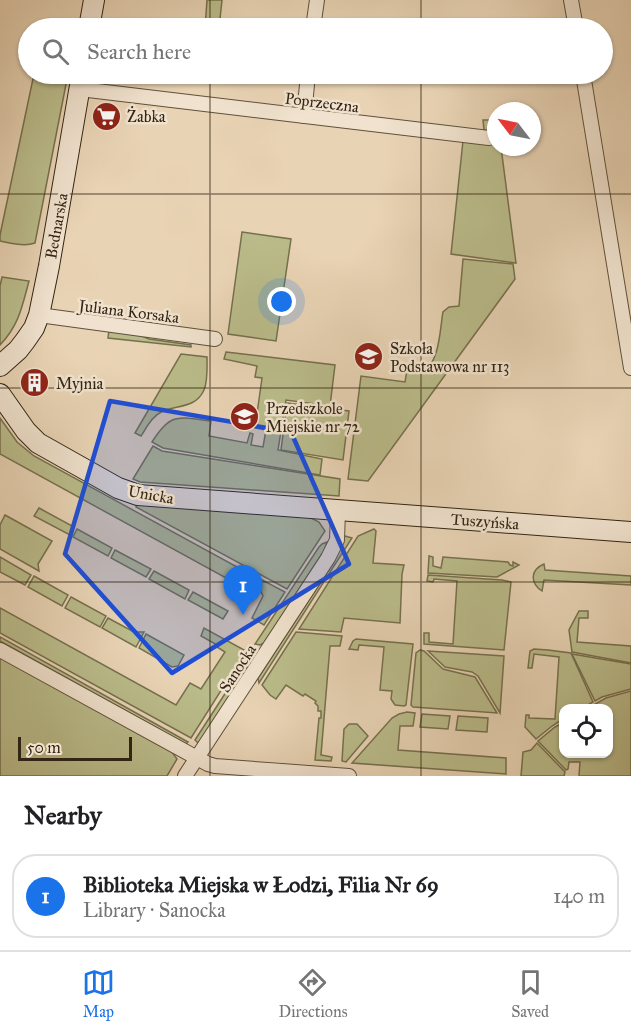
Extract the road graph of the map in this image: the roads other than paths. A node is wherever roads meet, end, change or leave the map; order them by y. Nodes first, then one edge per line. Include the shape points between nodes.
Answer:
1 (94, 0) edge
2 (317, 0) edge
3 (571, 0) edge
4 (91, 18) edge
5 (314, 18) edge
6 (574, 18) edge
7 (80, 84) edge
8 (100, 84) edge
9 (307, 84) edge
10 (585, 84) edge
11 (304, 116) junction
12 (487, 138) edge
13 (39, 315) junction
14 (215, 339) dead end
15 (0, 366) edge
16 (631, 368) edge
17 (0, 394) edge
18 (338, 511) junction
19 (631, 532) edge
20 (0, 650) edge
21 (197, 758) junction
22 (185, 776) edge
23 (349, 776) edge

1 - 4 street
2 - 5 street
3 - 6 street
7 - 13 street, Bednarska
8 - 11 street, Poprzeczna
9 - 11 street
10 - 16 street
11 - 12 street, Poprzeczna
13 - 14 street, Juliana Korsaka
13 - 15 street, Bednarska via 25,341
17 - 18 street, Unicka via 38,443 128,492 146,497
18 - 19 street, Tuszyńska
18 - 21 street, Sanocka via 336,540 328,558
20 - 21 street
21 - 22 street, Sanocka
21 - 23 street via 215,766

